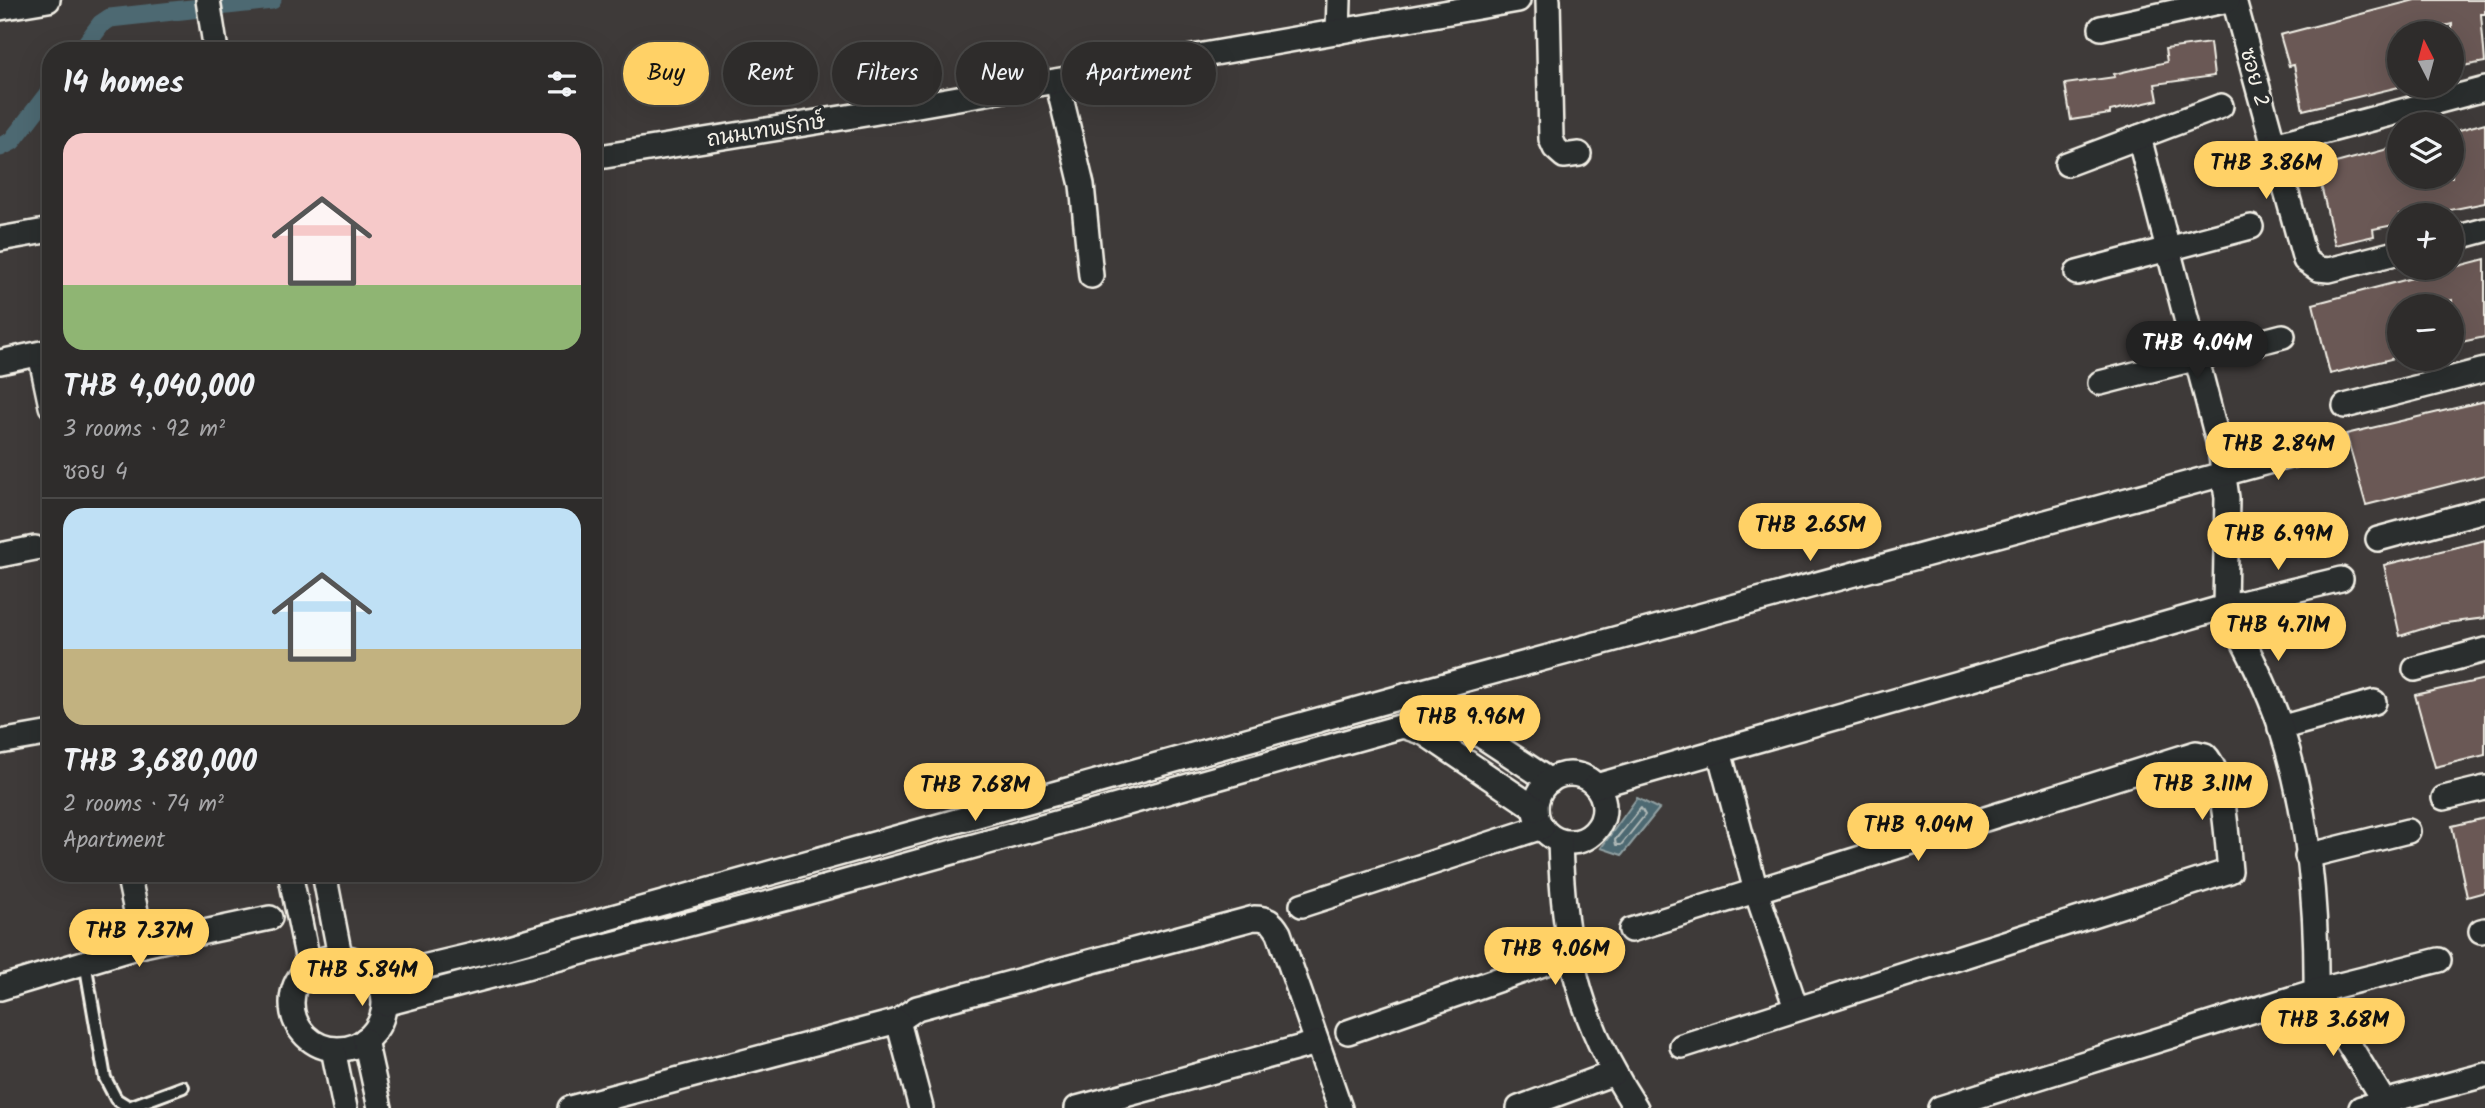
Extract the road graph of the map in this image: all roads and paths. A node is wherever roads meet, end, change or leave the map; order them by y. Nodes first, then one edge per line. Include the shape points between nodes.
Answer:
1 (48, 0) edge
2 (1339, 0) edge
3 (1518, 0) edge
4 (1548, 0) edge
5 (2228, 0) edge
6 (2234, 0) edge
7 (209, 1) edge
8 (0, 8) edge
9 (1428, 8) edge
10 (2101, 28) dead end
11 (1338, 32) junction
12 (215, 42) edge
13 (1057, 81) junction
14 (2485, 89) edge
15 (2221, 106) dead end
16 (2139, 137) junction
17 (2274, 145) junction
18 (1579, 155) dead end
19 (602, 157) edge
20 (2067, 164) dead end
21 (2251, 227) dead end
22 (2485, 230) edge
23 (42, 232) edge
24 (2464, 236) edge
25 (0, 239) edge
26 (2168, 249) junction
27 (2387, 255) edge
28 (2077, 273) dead end
29 (1091, 276) dead end
30 (2283, 336) dead end
31 (42, 353) edge
32 (2195, 359) junction
33 (0, 362) edge
34 (2485, 370) edge
35 (2100, 383) dead end
36 (2345, 406) dead end
37 (2319, 448) dead end
38 (2224, 474) junction
39 (2485, 510) edge
40 (2378, 539) dead end
41 (35, 548) dead end
42 (0, 555) edge
43 (2341, 579) dead end
44 (2225, 607) junction
45 (2485, 650) edge
46 (2415, 669) dead end
47 (1408, 695) junction
48 (2374, 702) dead end
49 (1403, 726) junction
50 (2280, 727) junction
51 (42, 735) edge
52 (0, 743) edge
53 (1718, 751) junction
54 (1550, 781) junction
55 (1596, 786) junction
56 (2485, 788) edge
57 (2444, 798) dead end
58 (1539, 818) junction
59 (2408, 831) dead end
60 (1560, 841) junction
61 (2307, 856) junction
62 (780, 870) junction
63 (130, 882) edge
64 (292, 882) edge
65 (326, 882) edge
66 (1756, 891) junction
67 (789, 898) junction
68 (1302, 905) dead end
69 (270, 918) dead end
70 (1631, 930) dead end
71 (143, 945) junction
72 (494, 950) junction
73 (1569, 955) junction
74 (340, 956) junction
75 (2439, 960) dead end
76 (85, 962) junction
77 (309, 966) junction
78 (500, 976) junction
79 (377, 978) junction
80 (0, 988) edge
81 (2316, 991) junction
82 (385, 1004) junction
83 (1796, 1008) junction
84 (898, 1021) junction
85 (1348, 1032) dead end
86 (365, 1040) junction
87 (1317, 1043) junction
88 (1682, 1046) dead end
89 (333, 1049) junction
90 (1614, 1073) junction
91 (2485, 1075) edge
92 (183, 1087) dead end
93 (2387, 1104) edge
94 (345, 1108) edge
95 (380, 1108) edge
96 (570, 1108) edge
97 (921, 1108) edge
98 (1077, 1108) edge
99 (1340, 1108) edge
100 (1519, 1108) edge
101 (1636, 1108) edge
102 (1940, 1108) edge
103 (2361, 1108) edge

1 - 8 street
2 - 11 street
3 - 9 street, ถนนเทพรักษ์
4 - 18 street via 1552,139 1564,156
5 - 10 street
6 - 17 street, ซอย 2
7 - 12 street
9 - 11 street, ถนนเทพรักษ์
11 - 13 street, ถนนเทพรักษ์
13 - 19 street, ถนนเทพรักษ์
13 - 29 street via 1082,185
14 - 17 street
15 - 16 street
16 - 20 street
16 - 26 street
17 - 27 street, ซอย 2 via 2305,260 2311,266 2329,270
21 - 26 street
22 - 24 street
23 - 25 street
26 - 28 street
26 - 32 street
30 - 32 street
31 - 33 street
32 - 35 street
32 - 38 street
34 - 36 street
37 - 38 street
38 - 44 street
38 - 47 street
39 - 40 street
41 - 42 street
43 - 44 street
44 - 50 street via 2257,668
44 - 53 street
45 - 46 street
47 - 49 street
47 - 54 street via 1433,705
47 - 62 street
48 - 50 street
49 - 58 street via 1424,733
49 - 67 street
50 - 61 street via 2297,789
51 - 52 street
53 - 55 street
53 - 66 street
54 - 55 street via 1577,775
54 - 58 street via 1539,794
55 - 60 street via 1604,806 1599,826 1583,840
56 - 57 street
58 - 60 street
58 - 68 street
59 - 61 street
60 - 73 street
61 - 81 street
62 - 67 street
62 - 72 street
63 - 71 street
64 - 77 street
65 - 74 street
66 - 70 street
66 - 83 street
66 - 83 street via 2196,753 2205,755 2213,765 2230,871
67 - 78 street
69 - 71 street
71 - 76 street
72 - 78 street
72 - 79 street
73 - 85 street
73 - 90 street via 1588,1018
74 - 77 street
74 - 79 street via 365,965
75 - 81 street
76 - 80 street
76 - 92 lane via 106,1078 116,1099 129,1107
77 - 89 street via 292,994 292,1011 310,1041
78 - 82 street
79 - 82 street
81 - 93 street
81 - 102 street
82 - 86 street via 382,1021
83 - 88 street
84 - 87 street via 917,1008 1265,918 1279,933
84 - 96 street
84 - 97 street
86 - 89 street
86 - 95 street
87 - 98 street
87 - 99 street
89 - 94 street
90 - 100 street
90 - 101 street
91 - 93 street
93 - 103 street

